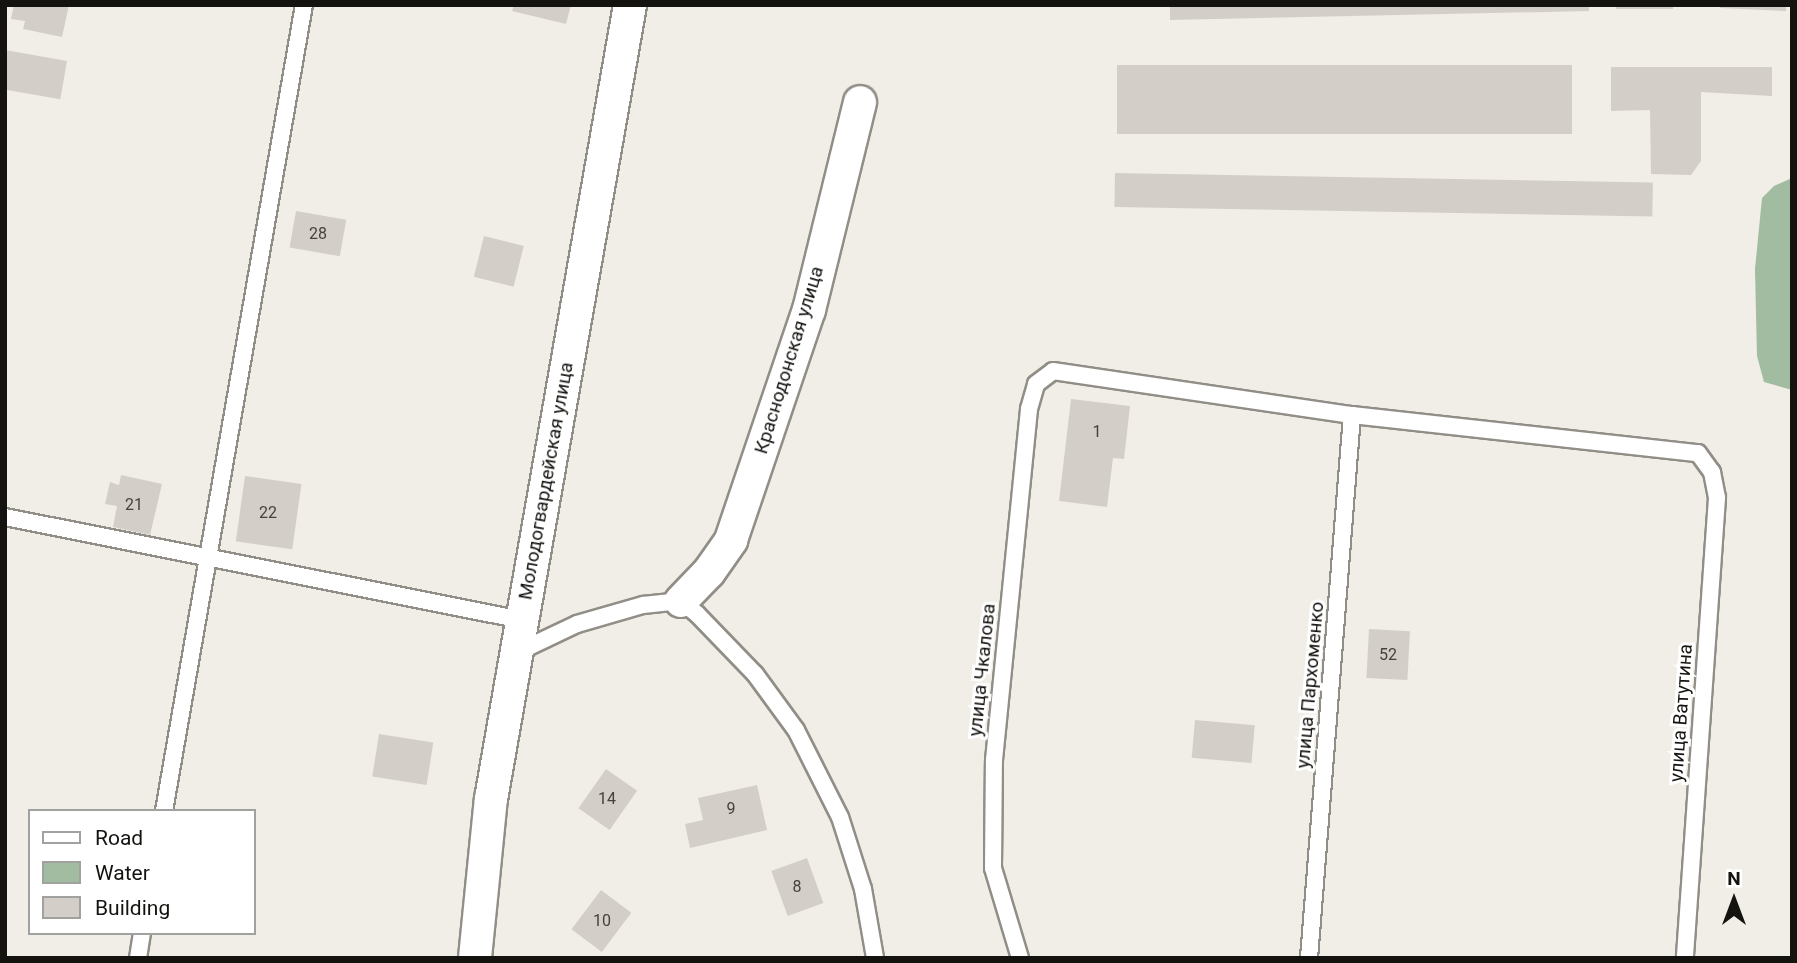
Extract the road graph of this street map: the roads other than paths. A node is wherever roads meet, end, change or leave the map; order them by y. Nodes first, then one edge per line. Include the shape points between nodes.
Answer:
1 (304, 5) edge
2 (630, 5) edge
3 (860, 102) dead end
4 (1352, 415) junction
5 (5, 517) edge
6 (210, 555) junction
7 (681, 601) junction
8 (522, 620) junction
9 (516, 653) junction
10 (164, 809) edge
11 (142, 935) edge
12 (138, 958) edge
13 (475, 958) edge
14 (875, 958) edge
15 (1020, 958) edge
16 (1309, 958) edge
17 (1685, 958) edge

1 - 6 lane
2 - 8 street, Молодогвардейская улица
3 - 7 street, Краснодонская улица via 809,310 731,540
4 - 15 lane, улица Чкалова via 1053,371 1036,384 1029,409 994,760 993,868
4 - 16 lane, улица Пархоменко
4 - 17 lane, улица Ватутина via 1698,453 1713,471 1717,498
5 - 6 lane
6 - 8 lane
6 - 10 lane
7 - 9 lane via 598,617
7 - 14 lane via 748,666 796,730 840,817 863,889
8 - 9 street, Молодогвардейская улица
9 - 13 street, Молодогвардейская улица via 491,799
11 - 12 lane

